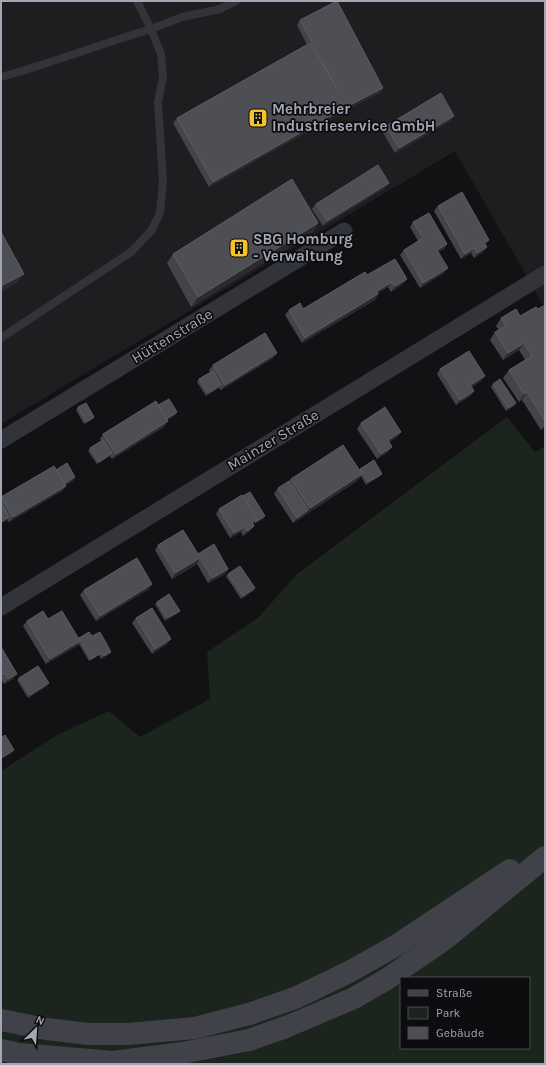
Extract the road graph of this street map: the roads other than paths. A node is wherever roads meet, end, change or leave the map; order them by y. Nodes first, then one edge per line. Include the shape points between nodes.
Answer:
1 (137, 1) edge
2 (236, 1) edge
3 (151, 29) junction
4 (1, 78) edge
5 (344, 231) dead end
6 (545, 274) edge
7 (1, 338) edge
8 (1, 440) edge
9 (1, 607) edge
10 (545, 846) edge
11 (545, 857) edge
12 (1, 1020) edge
13 (195, 1028) junction
14 (1, 1050) edge
15 (212, 1056) edge
16 (182, 1059) edge

1 - 3 lane
2 - 3 lane via 220,9 182,17
3 - 4 lane
3 - 7 lane via 161,54 163,77 158,102 163,181 160,213 151,231 131,252
5 - 8 street, Hüttenstraße
6 - 9 street, Mainzer Straße
10 - 13 main road via 397,945 349,972 295,998
11 - 15 main road via 445,939 387,979 348,1001
12 - 13 main road via 90,1034 128,1034
13 - 15 main road
13 - 16 main road via 187,1039
14 - 16 main road via 113,1062
15 - 16 main road

